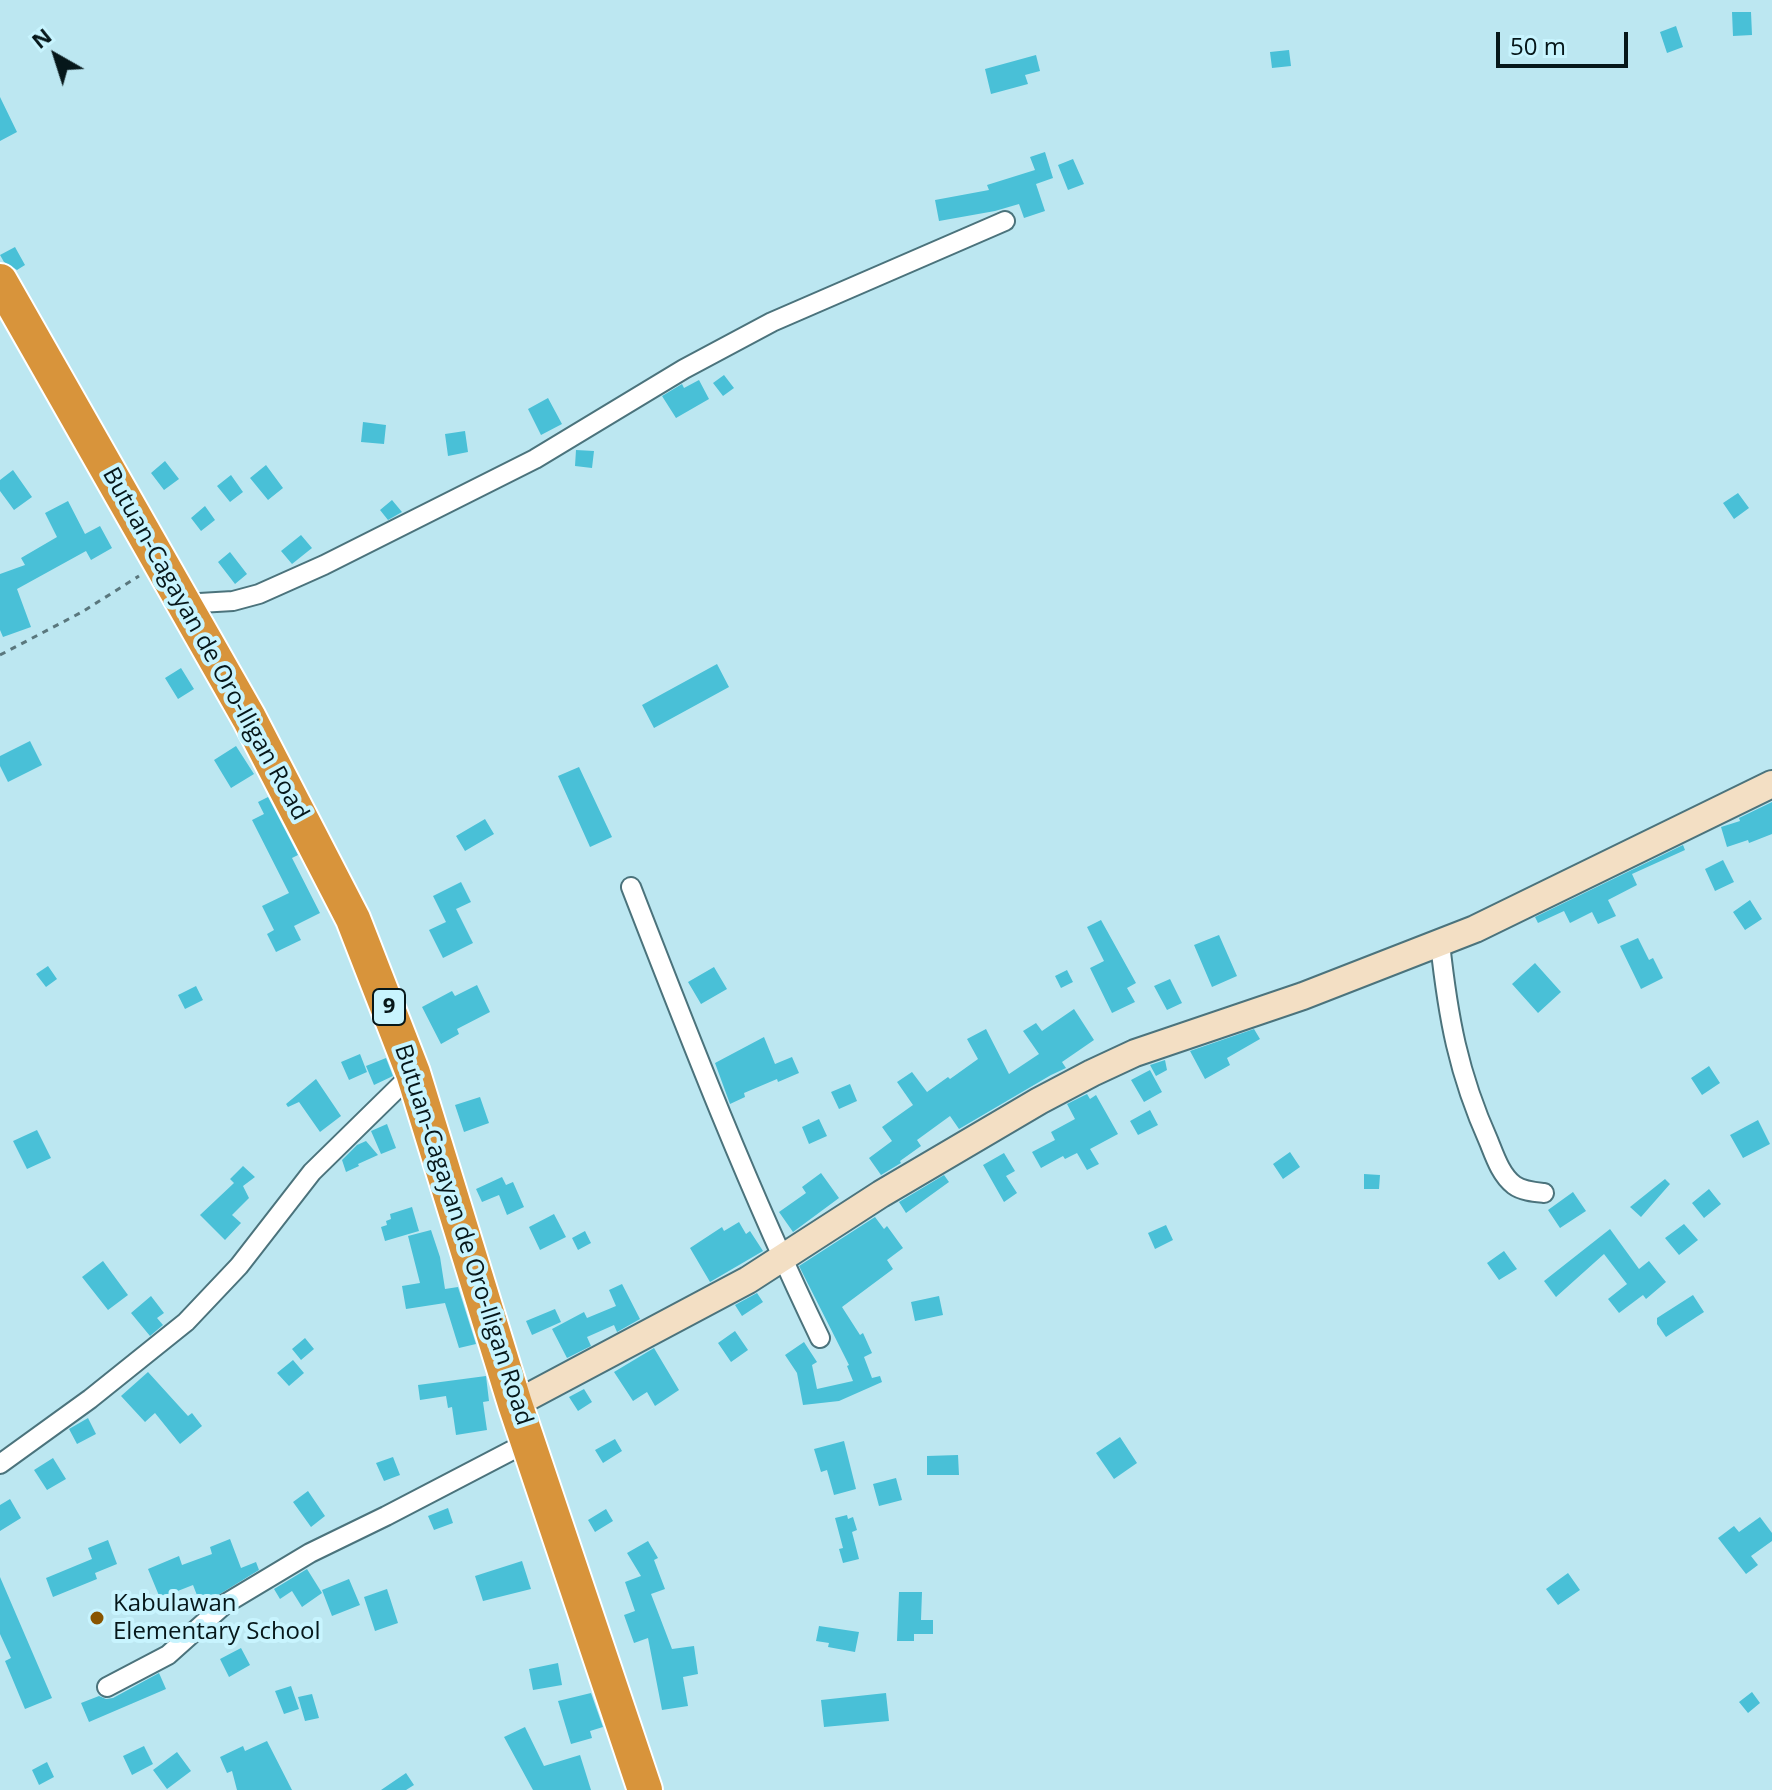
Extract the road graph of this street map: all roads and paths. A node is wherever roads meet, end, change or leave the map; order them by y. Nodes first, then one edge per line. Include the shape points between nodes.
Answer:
1 (1005, 221) dead end
2 (0, 281) edge
3 (160, 563) junction
4 (183, 604) junction
5 (0, 655) edge
6 (1772, 784) edge
7 (631, 887) dead end
8 (1440, 943) junction
9 (413, 1073) junction
10 (1544, 1193) dead end
11 (782, 1259) junction
12 (820, 1338) dead end
13 (515, 1404) junction
14 (528, 1442) junction
15 (0, 1464) edge
16 (107, 1687) dead end
17 (645, 1790) edge

1 - 4 street via 772,322 535,459 324,565 259,594
2 - 3 highway, Butuan-Cagayan de Oro-Iligan Road / 9
3 - 4 highway, Butuan-Cagayan de Oro-Iligan Road / 9
3 - 5 path
4 - 9 highway, Butuan-Cagayan de Oro-Iligan Road / 9 via 353,919
6 - 8 street
7 - 11 street
8 - 10 street via 1453,1039 1480,1121 1508,1179 1522,1190
8 - 11 street via 1092,1073 881,1194
9 - 13 highway, Butuan-Cagayan de Oro-Iligan Road / 9
9 - 15 street via 312,1172 239,1266 186,1322
11 - 12 street
11 - 13 street
13 - 14 highway, Butuan-Cagayan de Oro-Iligan Road / 9
14 - 16 street via 310,1553 225,1604 168,1655
14 - 17 highway, Butuan-Cagayan de Oro-Iligan Road / 9

